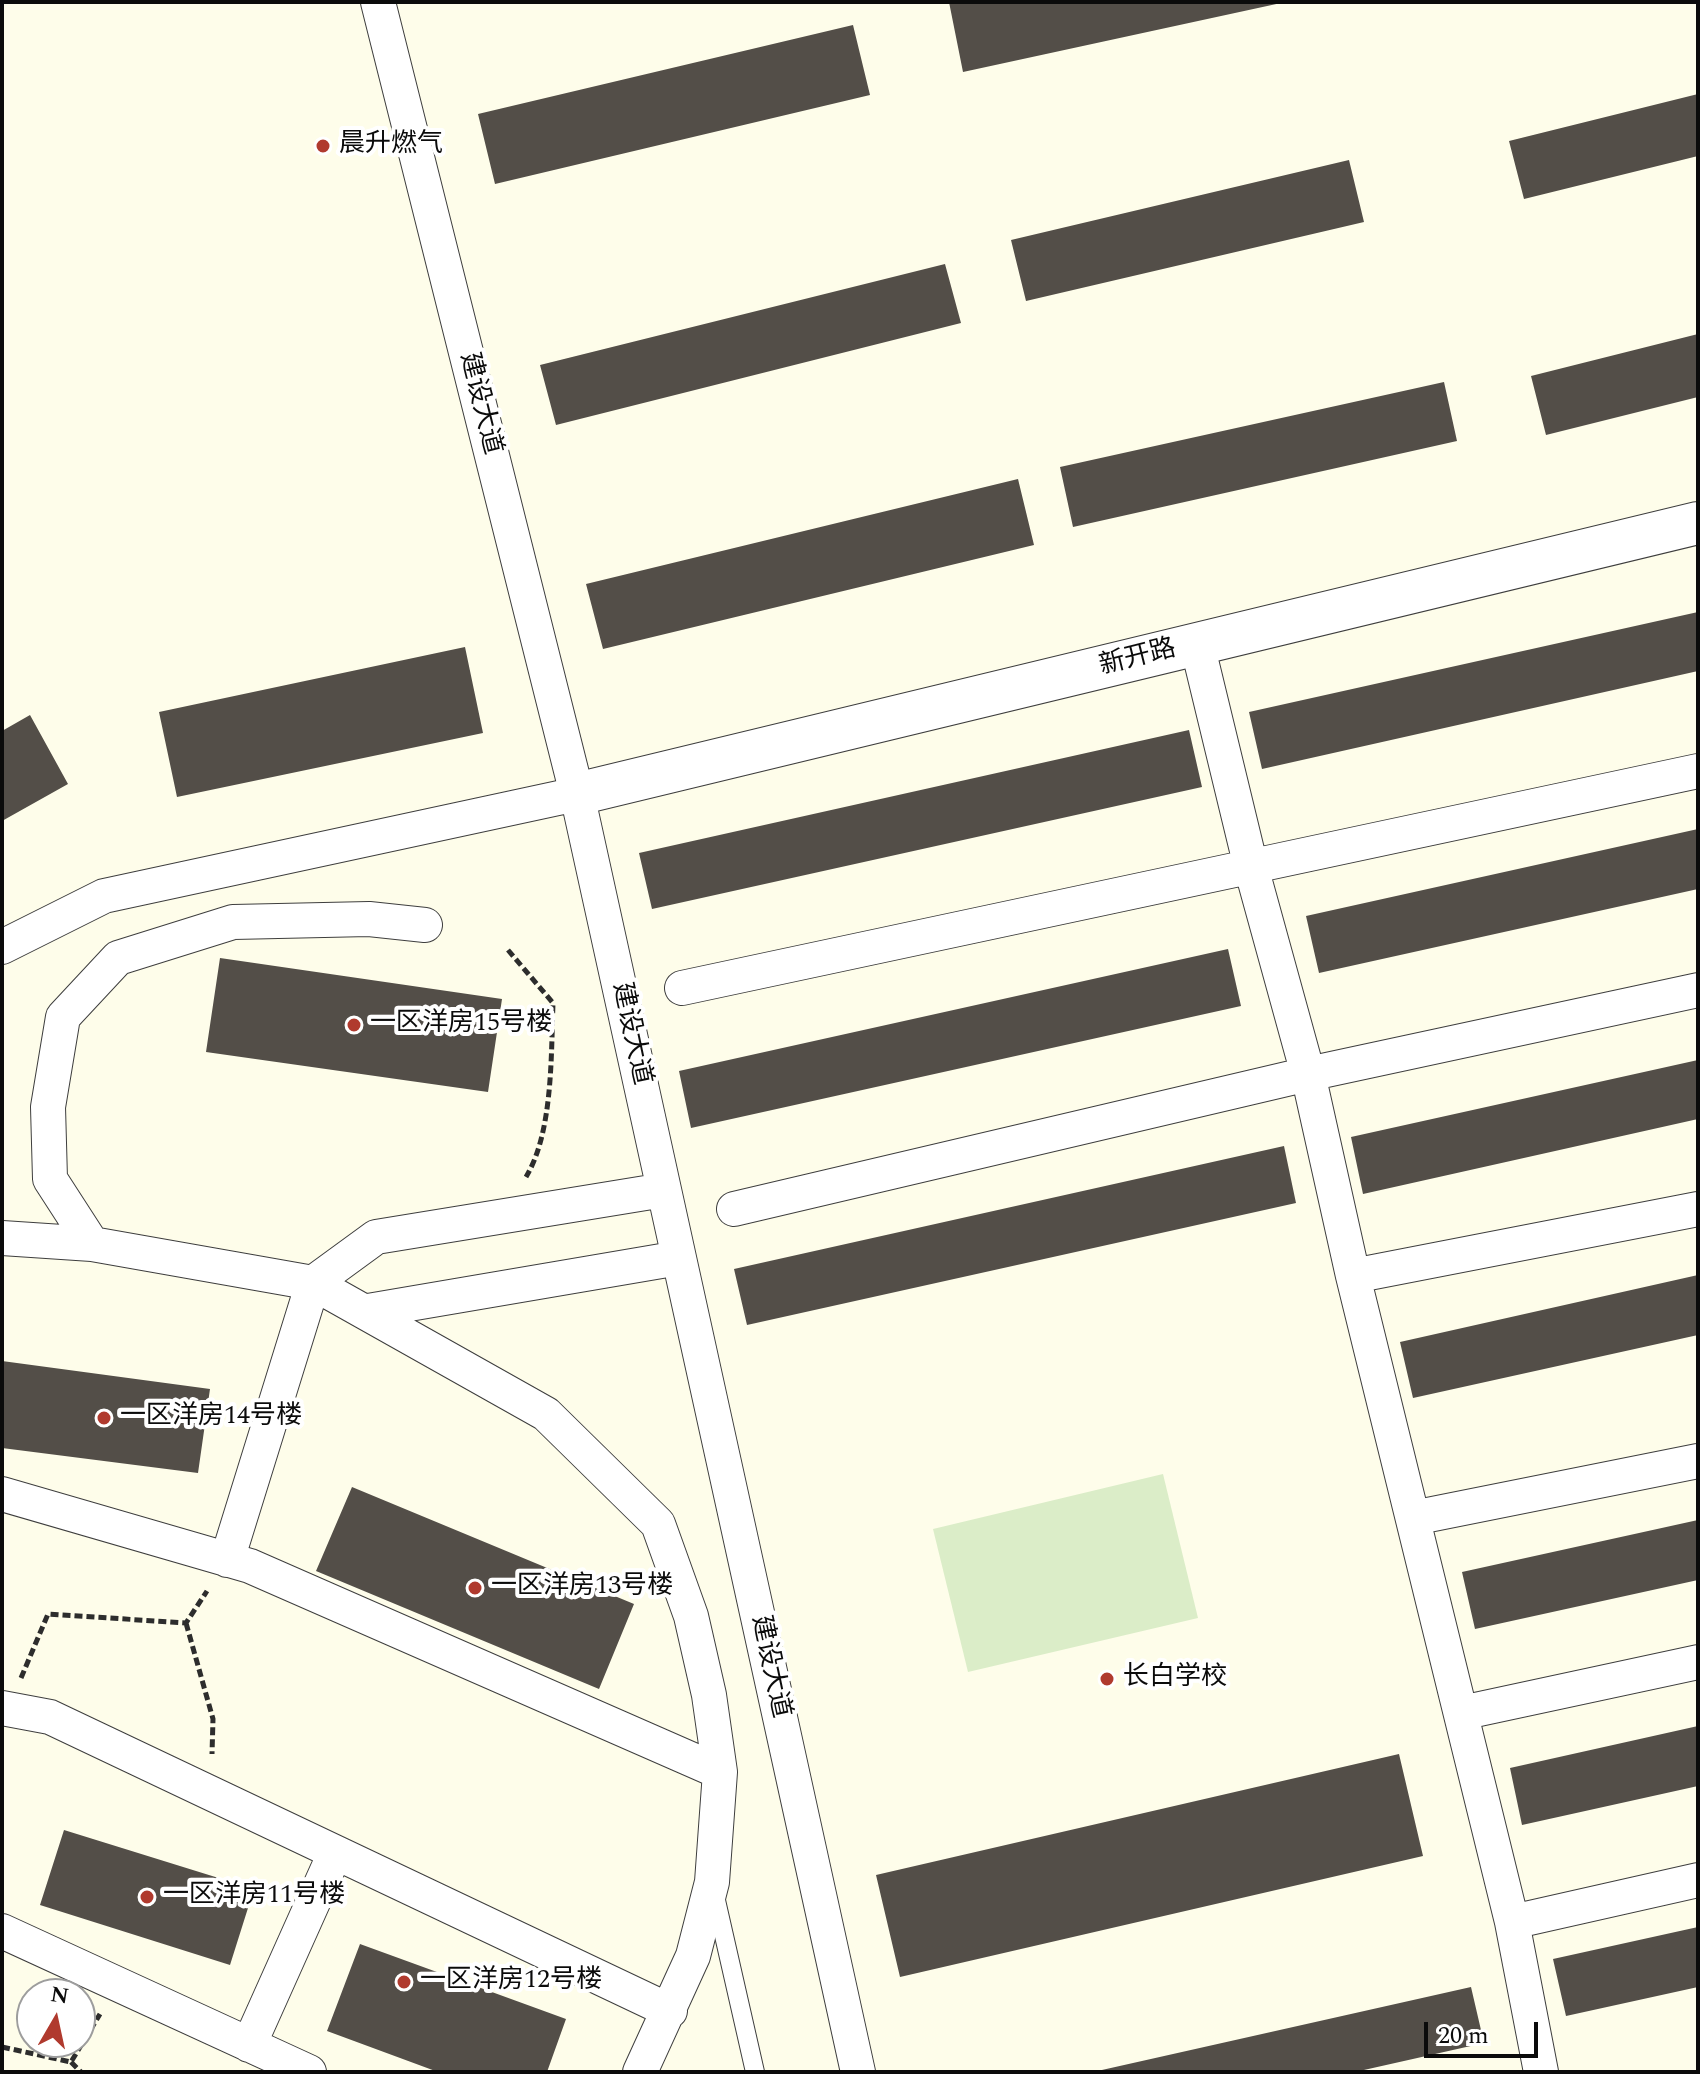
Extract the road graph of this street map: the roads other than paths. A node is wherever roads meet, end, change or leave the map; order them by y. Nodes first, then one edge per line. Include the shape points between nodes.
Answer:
1 (378, 2) edge
2 (1698, 523) edge
3 (1197, 644) junction
4 (1698, 771) edge
5 (577, 794) junction
6 (1251, 867) junction
7 (425, 925) dead end
8 (2, 947) edge
9 (682, 988) dead end
10 (1698, 990) edge
11 (1308, 1074) junction
12 (664, 1190) junction
13 (734, 1209) dead end
14 (1698, 1209) edge
15 (2, 1238) edge
16 (92, 1244) junction
17 (679, 1258) junction
18 (1353, 1276) junction
19 (313, 1283) junction
20 (368, 1311) junction
21 (1698, 1461) edge
22 (2, 1494) edge
23 (1413, 1518) junction
24 (227, 1560) junction
25 (1698, 1662) edge
26 (5, 1708) edge
27 (1461, 1713) junction
28 (720, 1772) junction
29 (335, 1853) junction
30 (1698, 1880) edge
31 (712, 1882) junction
32 (1512, 1922) junction
33 (2, 1931) edge
34 (670, 2011) junction
35 (249, 2045) junction
36 (309, 2072) edge
37 (640, 2072) edge
38 (755, 2072) edge
39 (858, 2072) edge
40 (1541, 2072) edge

1 - 5 street, 建设大道
2 - 3 street, 新开路
3 - 5 street, 新开路
3 - 6 street
4 - 6 street
5 - 8 street via 104,896
5 - 12 street, 建设大道
6 - 9 street
6 - 11 street
7 - 16 street via 369,919 233,922 118,958 63,1017 48,1107 50,1179
10 - 11 street
11 - 13 street
11 - 18 street
12 - 17 street, 建设大道
12 - 19 street via 376,1237
14 - 18 street
15 - 16 street
16 - 19 street
17 - 20 street
17 - 39 street, 建设大道
18 - 23 street
19 - 20 street
19 - 24 street
20 - 28 street via 546,1414 658,1524 691,1616
21 - 23 street
22 - 24 street
23 - 27 street
24 - 28 street
25 - 27 street
26 - 29 street via 50,1717
27 - 32 street
28 - 31 street
29 - 34 street
29 - 35 street
30 - 32 street
31 - 34 street via 693,1956
31 - 38 lane
32 - 40 street
33 - 35 street
34 - 37 street
35 - 36 street

